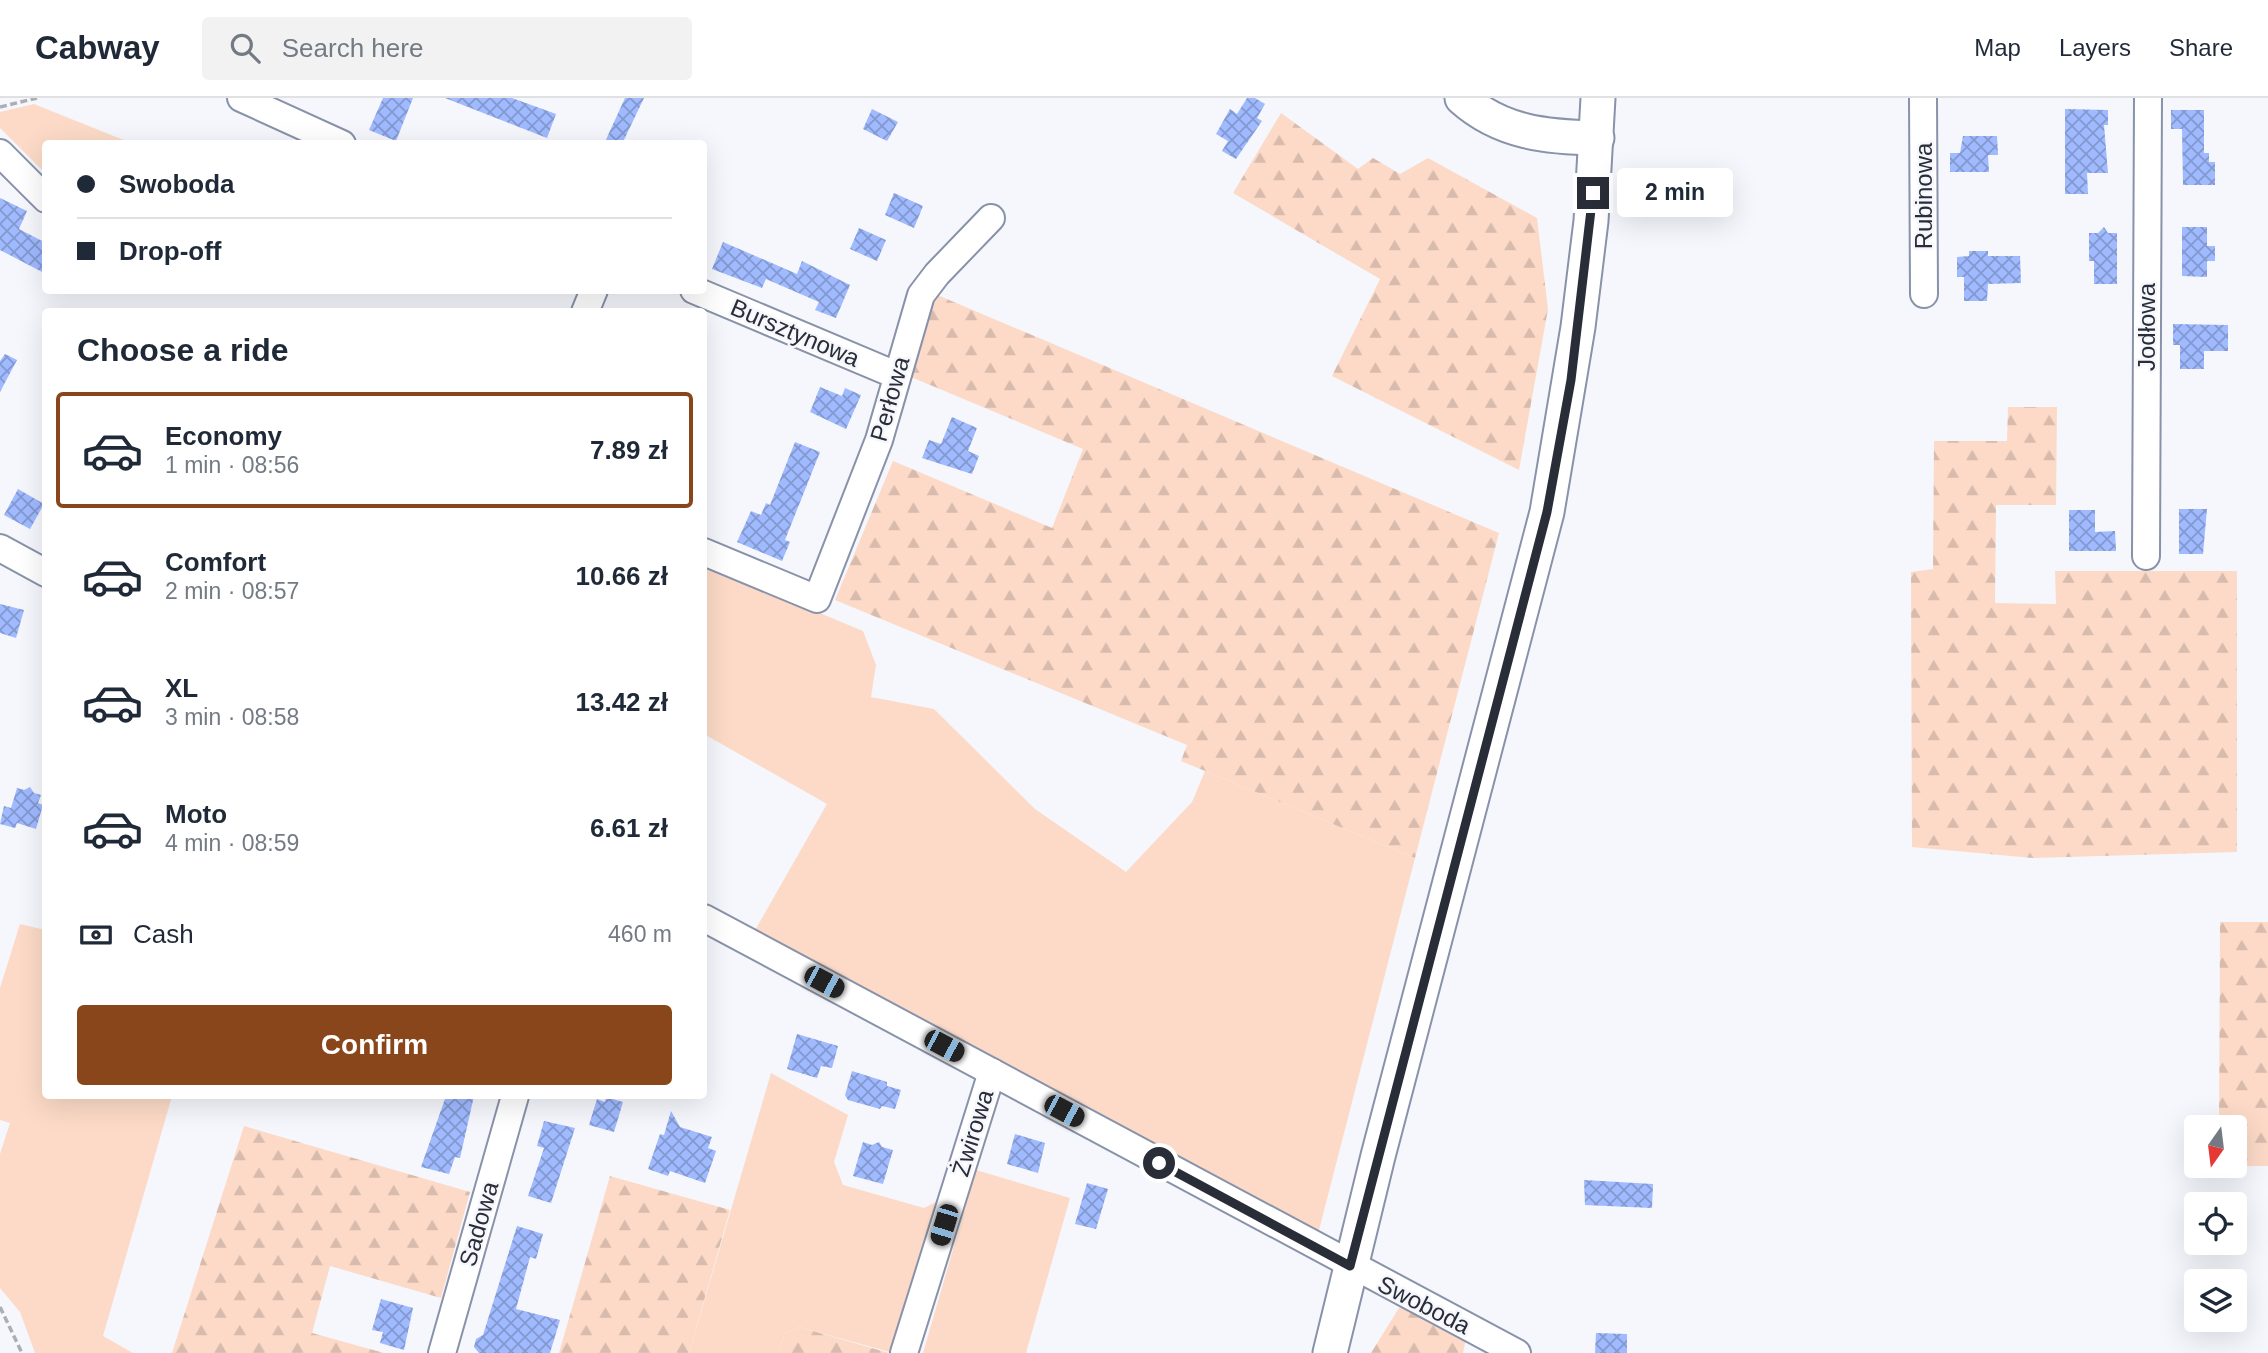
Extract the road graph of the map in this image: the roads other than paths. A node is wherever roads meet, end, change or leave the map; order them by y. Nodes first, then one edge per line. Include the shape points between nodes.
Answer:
1 (241, 98) edge
2 (1462, 98) edge
3 (1598, 98) edge
4 (1923, 98) edge
5 (2148, 98) edge
6 (1597, 138) junction
7 (333, 140) edge
8 (0, 153) edge
9 (42, 195) edge
10 (991, 218) dead end
11 (704, 294) edge
12 (1924, 294) dead end
13 (896, 375) junction
14 (0, 548) edge
15 (707, 553) edge
16 (2146, 556) dead end
17 (42, 571) edge
18 (707, 920) edge
19 (992, 1072) junction
20 (514, 1099) edge
21 (1350, 1266) junction
22 (442, 1353) edge
23 (904, 1353) edge
24 (1330, 1353) edge
25 (1517, 1353) edge

1 - 7 street
2 - 6 main road via 1486,117 1526,132
3 - 6 main road
4 - 12 street, Rubinowa
5 - 16 street, Jodłowa
6 - 21 main road via 1577,340 1547,512
8 - 9 street
10 - 13 street, Perłowa via 921,295
11 - 13 street, Bursztynowa
13 - 15 street, Perłowa via 878,440 817,599
14 - 17 street
18 - 19 street, Swoboda
19 - 21 street, Swoboda
19 - 23 street, Żwirowa
20 - 22 street, Sadowa
21 - 24 main road
21 - 25 street, Swoboda

